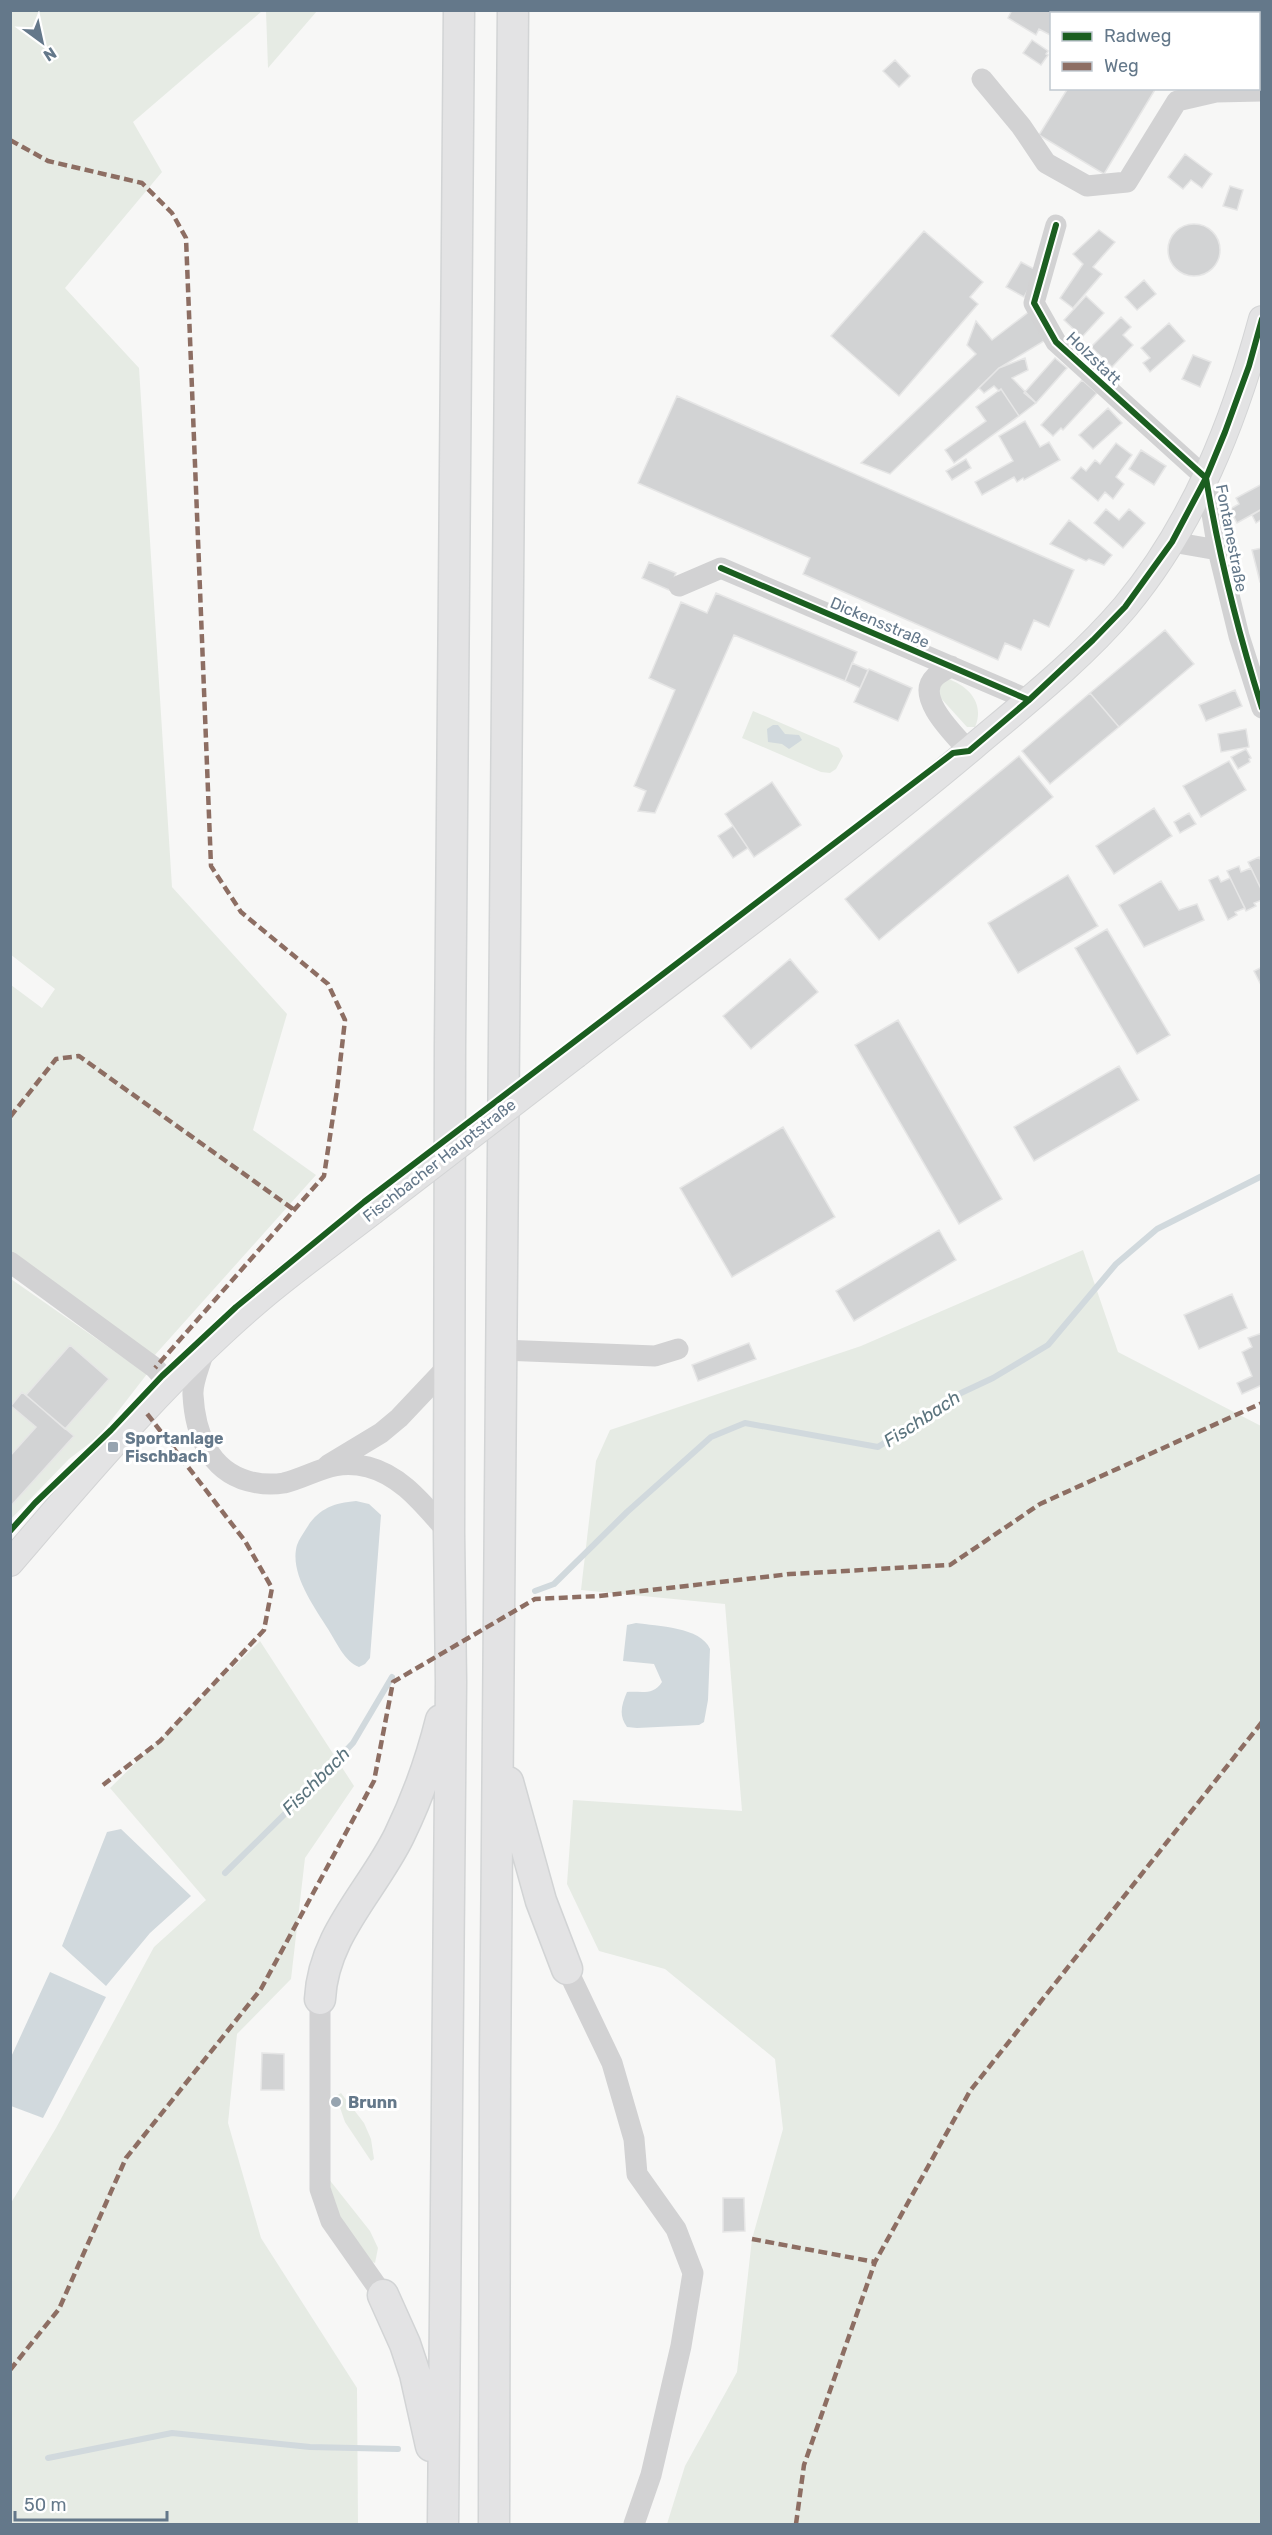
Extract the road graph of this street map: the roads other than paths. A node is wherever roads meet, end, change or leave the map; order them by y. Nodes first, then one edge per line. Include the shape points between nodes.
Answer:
1 (459, 10) edge
2 (513, 10) edge
3 (982, 79) dead end
4 (1262, 91) edge
5 (1056, 225) dead end
6 (1262, 319) edge
7 (1206, 478) junction
8 (1172, 542) junction
9 (1218, 550) junction
10 (679, 586) dead end
11 (951, 666) junction
12 (1029, 700) junction
13 (1262, 708) edge
14 (969, 751) junction
15 (10, 1262) edge
16 (678, 1349) dead end
17 (204, 1350) junction
18 (503, 1350) junction
19 (450, 1364) junction
20 (170, 1385) junction
21 (328, 1466) junction
22 (449, 1533) junction
23 (10, 1563) edge
24 (451, 1682) junction
25 (499, 1744) junction
26 (567, 1969) joint
27 (320, 1999) joint
28 (382, 2295) joint
29 (443, 2518) edge
30 (494, 2524) edge
31 (634, 2524) edge

1 - 19 highway
2 - 18 highway
3 - 4 street via 1046,163 1088,186 1127,182 1177,101 1216,92
5 - 7 street, Holzstatt via 1034,303 1056,342
6 - 7 main road, Fischbacher Hauptstraße via 1245,377
7 - 8 main road, Fischbacher Hauptstraße
7 - 9 street, Fontanestraße
8 - 9 street, Fontanestraße
8 - 12 main road, Fischbacher Hauptstraße via 1125,607
9 - 13 street, Fontanestraße
10 - 11 street, Dickensstraße via 721,568
11 - 12 street, Dickensstraße
11 - 14 street via 934,678 928,690 930,702
12 - 14 main road, Fischbacher Hauptstraße
14 - 17 main road, Fischbacher Hauptstraße, bridge via 896,812 700,958 267,1293
15 - 20 street via 155,1368
16 - 18 street via 655,1356
17 - 20 main road, Fischbacher Hauptstraße
17 - 21 street via 193,1392 196,1415 207,1452 221,1469 260,1484 283,1483
18 - 25 highway
19 - 21 street via 393,1423
19 - 22 highway
20 - 23 main road, Fischbacher Hauptstraße
21 - 22 street via 365,1466 388,1473
22 - 24 highway
24 - 27 highway via 422,1781 399,1837 329,1951
24 - 29 highway
25 - 26 highway via 541,1901
25 - 30 highway
26 - 31 street via 612,2063 634,2139 637,2174 676,2229 693,2273 654,2464
27 - 28 street via 320,2189 331,2221
28 - 29 highway via 415,2374

